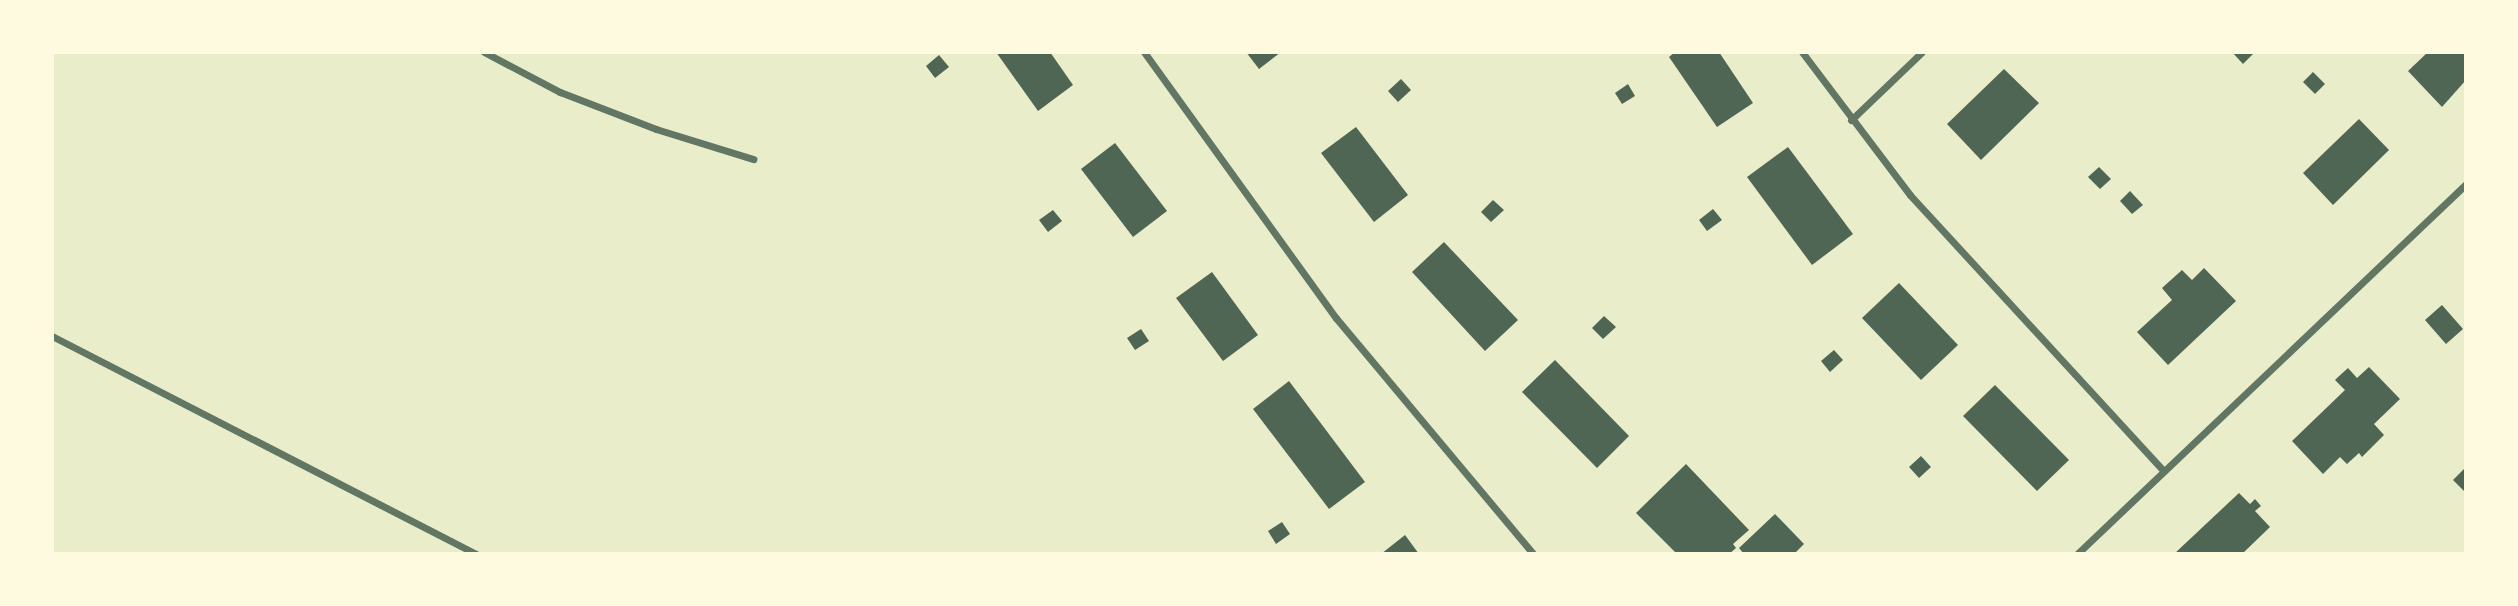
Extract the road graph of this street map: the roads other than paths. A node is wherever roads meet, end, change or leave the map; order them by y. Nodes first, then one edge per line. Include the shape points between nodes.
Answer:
1 (484, 52) edge
2 (1144, 52) edge
3 (1802, 52) edge
4 (1922, 52) edge
5 (1851, 120) junction
6 (753, 159) dead end
7 (2466, 184) edge
8 (52, 336) edge
9 (2163, 470) junction
10 (477, 554) edge
11 (1533, 554) edge
12 (2077, 554) edge

1 - 6 street via 560,92
2 - 11 street via 1336,318
3 - 5 street
4 - 5 street
5 - 9 street via 1910,195
7 - 9 street
8 - 10 street
9 - 12 street

